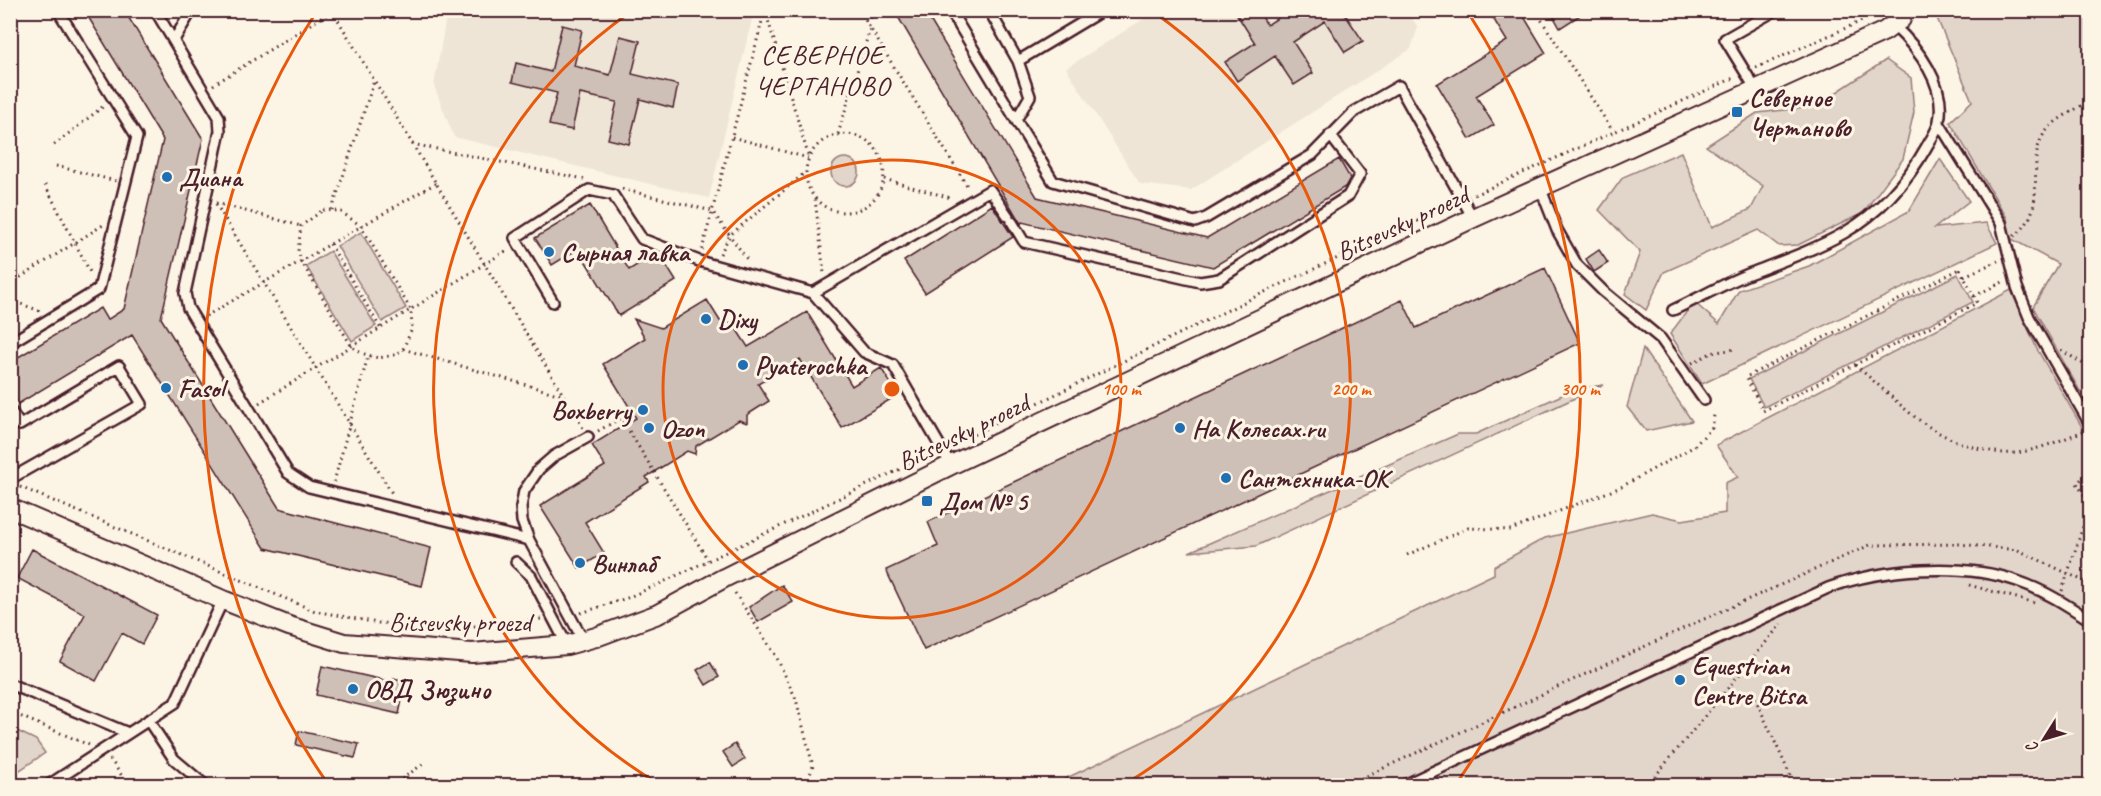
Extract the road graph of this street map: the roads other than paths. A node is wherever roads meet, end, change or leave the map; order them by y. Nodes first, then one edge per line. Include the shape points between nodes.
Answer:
1 (61, 10) edge
2 (155, 10) edge
3 (192, 10) edge
4 (950, 10) edge
5 (989, 10) edge
6 (1103, 10) edge
7 (1776, 10) edge
8 (1896, 16) edge
9 (174, 40) junction
10 (1018, 61) junction
11 (1750, 80) junction
12 (1016, 120) junction
13 (1939, 123) junction
14 (1330, 135) junction
15 (1540, 187) junction
16 (1473, 218) junction
17 (813, 293) junction
18 (553, 302) dead end
19 (1673, 310) dead end
20 (10, 343) edge
21 (1704, 400) dead end
22 (10, 410) edge
23 (2091, 426) edge
24 (588, 437) road end
25 (947, 457) junction
26 (10, 481) edge
27 (10, 508) edge
28 (530, 540) junction
29 (516, 562) dead end
30 (223, 600) junction
31 (2091, 620) edge
32 (575, 643) junction
33 (10, 684) edge
34 (148, 720) junction
35 (128, 733) junction
36 (47, 786) edge
37 (206, 786) edge
38 (1402, 786) edge

1 - 20 lane via 137,137 99,289
2 - 9 lane
3 - 9 lane
4 - 12 lane
5 - 10 lane
6 - 10 lane
7 - 11 lane via 1725,39
8 - 11 street, Bitsevsky proezd
8 - 13 lane via 1925,62 1938,92
9 - 28 lane via 219,117 220,131 186,293 188,308 288,473 309,487
10 - 12 lane via 1030,96
11 - 15 street, Bitsevsky proezd
12 - 14 lane via 1053,181 1194,222 1312,155
13 - 19 lane via 1916,167 1878,210 1843,233
13 - 23 lane via 2001,223 2029,317
14 - 16 lane via 1354,112 1399,86
14 - 17 lane via 1360,174 1348,196 1218,279 1200,282 1024,242 990,190
15 - 16 street, Bitsevsky proezd
15 - 21 lane via 1557,230 1577,265 1661,339
16 - 25 street, Bitsevsky proezd
17 - 18 lane via 699,261 642,239 613,195 590,190 515,238
17 - 25 lane via 864,352 893,365
22 - 26 lane via 20,425 119,366 142,404
24 - 28 lane via 554,456 529,480 524,491 522,521
25 - 32 street, Bitsevsky proezd via 658,615
27 - 30 street, Bitsevsky proezd
28 - 32 lane via 571,615
29 - 32 lane via 531,576 553,618
30 - 32 street, Bitsevsky proezd via 318,636 362,645 472,653
30 - 34 lane via 175,703
31 - 38 lane via 2016,580 1964,571 1907,570 1856,578
33 - 35 lane
34 - 35 lane
34 - 37 lane via 174,759
35 - 36 lane

